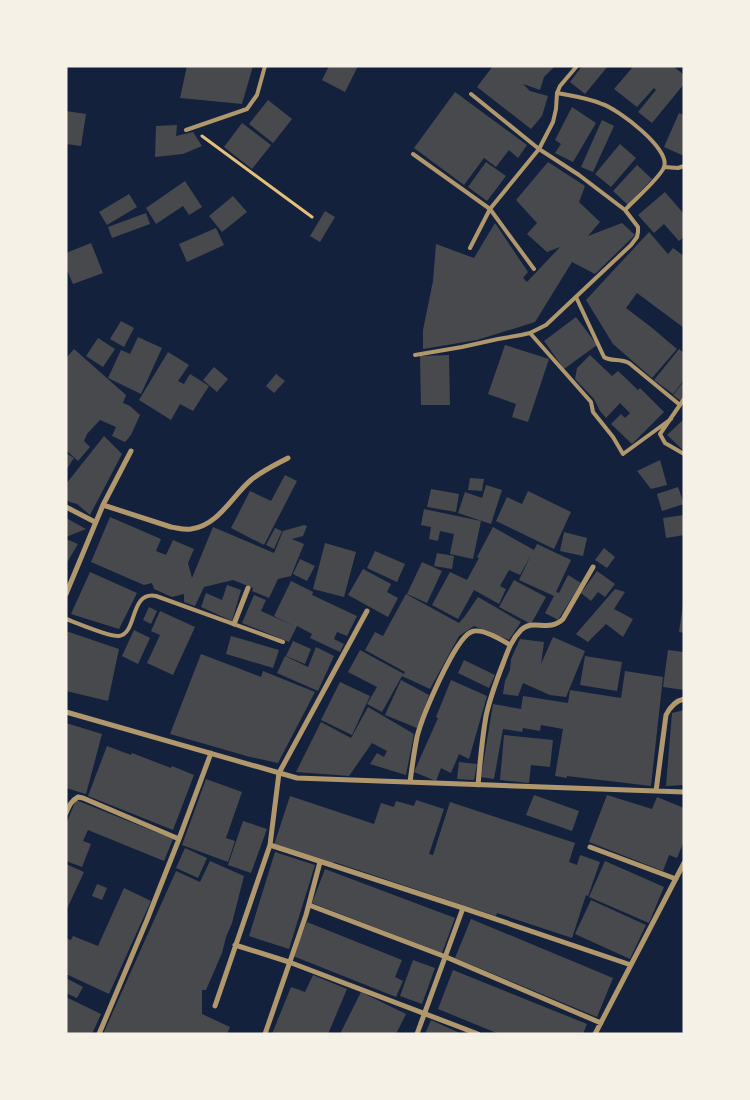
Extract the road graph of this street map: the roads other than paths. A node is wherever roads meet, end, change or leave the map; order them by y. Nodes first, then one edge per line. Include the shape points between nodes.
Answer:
1 (265, 66) edge
2 (576, 66) edge
3 (557, 93) junction
4 (471, 94) dead end
5 (186, 130) dead end
6 (540, 149) junction
7 (413, 154) dead end
8 (684, 166) edge
9 (664, 167) junction
10 (490, 209) junction
11 (624, 210) junction
12 (470, 248) dead end
13 (534, 269) dead end
14 (576, 297) junction
15 (530, 333) junction
16 (415, 354) dead end
17 (684, 399) edge
18 (680, 405) junction
19 (671, 419) junction
20 (131, 451) dead end
21 (684, 454) edge
22 (288, 458) dead end
23 (103, 505) junction
24 (66, 507) edge
25 (96, 522) junction
26 (593, 567) dead end
27 (248, 588) dead end
28 (66, 594) edge
29 (367, 611) dead end
30 (66, 618) edge
31 (234, 624) junction
32 (283, 642) dead end
33 (510, 645) junction
34 (684, 699) edge
35 (66, 712) edge
36 (210, 753) junction
37 (279, 773) junction
38 (410, 782) junction
39 (478, 785) junction
40 (656, 791) junction
41 (684, 792) edge
42 (66, 813) edge
43 (180, 839) junction
44 (270, 845) junction
45 (590, 846) dead end
46 (320, 862) junction
47 (684, 863) edge
48 (676, 879) junction
49 (308, 905) junction
50 (463, 908) junction
51 (235, 945) junction
52 (446, 957) junction
53 (289, 962) junction
54 (631, 965) junction
55 (215, 1006) dead end
56 (425, 1014) junction
57 (601, 1023) junction
58 (99, 1034) edge
59 (266, 1034) edge
60 (418, 1034) edge
61 (478, 1034) edge
62 (595, 1034) edge

1 - 5 lane via 257,95 247,109
2 - 3 lane
3 - 6 lane via 553,122
3 - 9 lane via 603,104 621,114 659,148 664,156
4 - 6 lane
6 - 10 lane
6 - 11 lane
7 - 10 lane
8 - 9 lane
9 - 11 lane
10 - 12 lane
10 - 13 lane
11 - 14 lane via 638,227 637,237
14 - 15 lane via 546,325
14 - 18 lane via 604,357 629,363
15 - 16 lane
15 - 19 lane via 591,402 593,412 623,454
17 - 18 lane
18 - 19 lane
19 - 21 lane via 660,434 665,443
20 - 23 street
22 - 23 street via 246,485 218,516 193,529 171,527
23 - 25 street
24 - 25 street
25 - 28 street
26 - 33 street via 559,623 524,627
27 - 31 street
29 - 37 street
30 - 31 lane via 120,636 129,627 143,597 149,595
31 - 32 lane
33 - 38 street via 485,632 472,631 458,646 423,717
33 - 39 street via 486,714
34 - 40 street via 678,700 666,714
35 - 36 street
36 - 37 street
36 - 43 street
37 - 38 street via 297,778
37 - 44 street
38 - 39 street
39 - 40 street
40 - 41 street
42 - 43 street via 74,800 83,798
43 - 58 street
44 - 46 street
44 - 51 street
45 - 48 street
46 - 49 street
46 - 50 street
47 - 48 street
48 - 54 street
49 - 52 street
49 - 53 street
50 - 52 street
50 - 54 street
51 - 53 street
51 - 55 street
52 - 56 street
52 - 57 street
53 - 56 street
53 - 59 street
54 - 57 street
56 - 60 street
56 - 61 street
57 - 62 street

